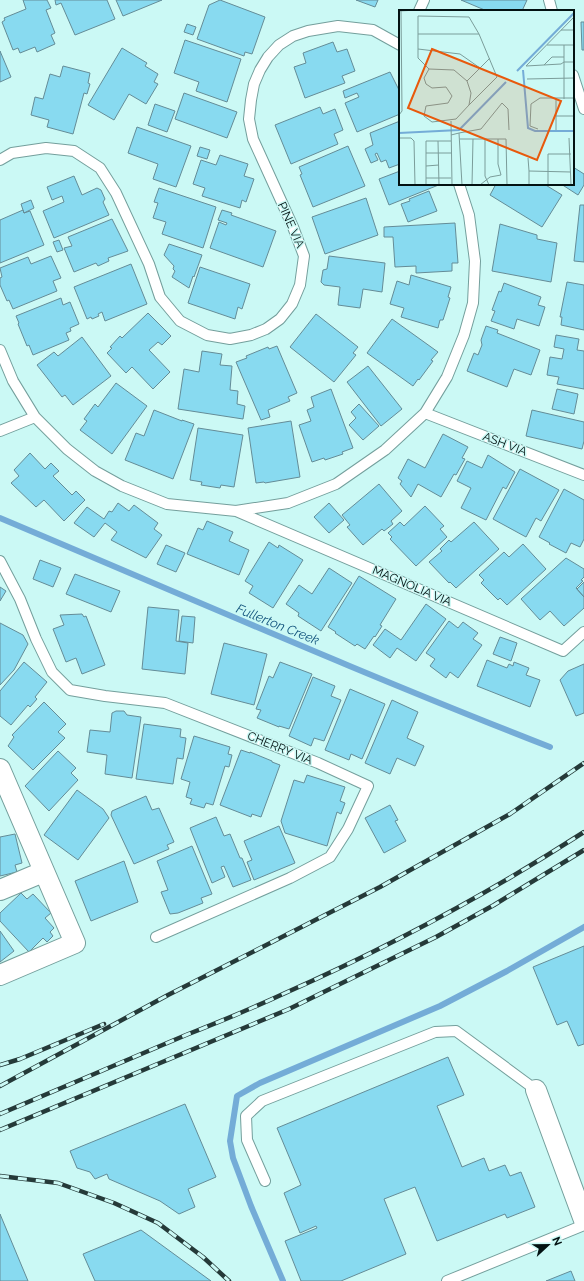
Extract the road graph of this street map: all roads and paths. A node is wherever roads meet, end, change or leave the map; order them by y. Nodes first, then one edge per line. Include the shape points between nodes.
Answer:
1 (424, 0) edge
2 (549, 0) edge
3 (419, 10) edge
4 (552, 10) edge
5 (399, 44) edge
6 (574, 78) edge
7 (584, 109) edge
8 (0, 160) edge
9 (459, 185) edge
10 (0, 350) edge
11 (425, 413) junction
12 (35, 417) junction
13 (0, 431) edge
14 (584, 475) edge
15 (236, 511) junction
16 (0, 561) edge
17 (584, 632) edge
18 (0, 769) edge
19 (43, 872) junction
20 (0, 890) edge
21 (156, 937) dead end
22 (0, 975) edge
23 (536, 1090) joint
24 (265, 1181) dead end
25 (584, 1220) edge
26 (584, 1225) edge
27 (447, 1281) edge

1 - 3 lane
2 - 4 lane
5 - 8 lane, PINE VIA via 373,30 338,26 308,31 279,44 260,70 254,84 249,119 253,139 304,256 300,285 292,304 280,319 251,335 230,339 207,335 180,321 160,297 149,264 116,193 100,168 74,151 46,148 12,153
6 - 7 lane
9 - 11 lane via 469,215 475,261 473,302 464,335 447,377
10 - 12 lane via 13,381
11 - 14 lane, ASH VIA
11 - 15 lane via 385,450 336,484 288,503
12 - 13 lane
12 - 15 lane via 67,449 95,471 122,486 167,504
15 - 17 lane, MAGNOLIA VIA via 562,651
16 - 21 lane, CHERRY VIA via 52,672 70,690 165,703 318,763 368,786 348,829 330,857 290,878
18 - 19 street
19 - 20 street
19 - 22 street via 75,943
23 - 24 lane via 456,1031 435,1032 262,1101 246,1116 247,1140
23 - 25 street
26 - 27 lane

